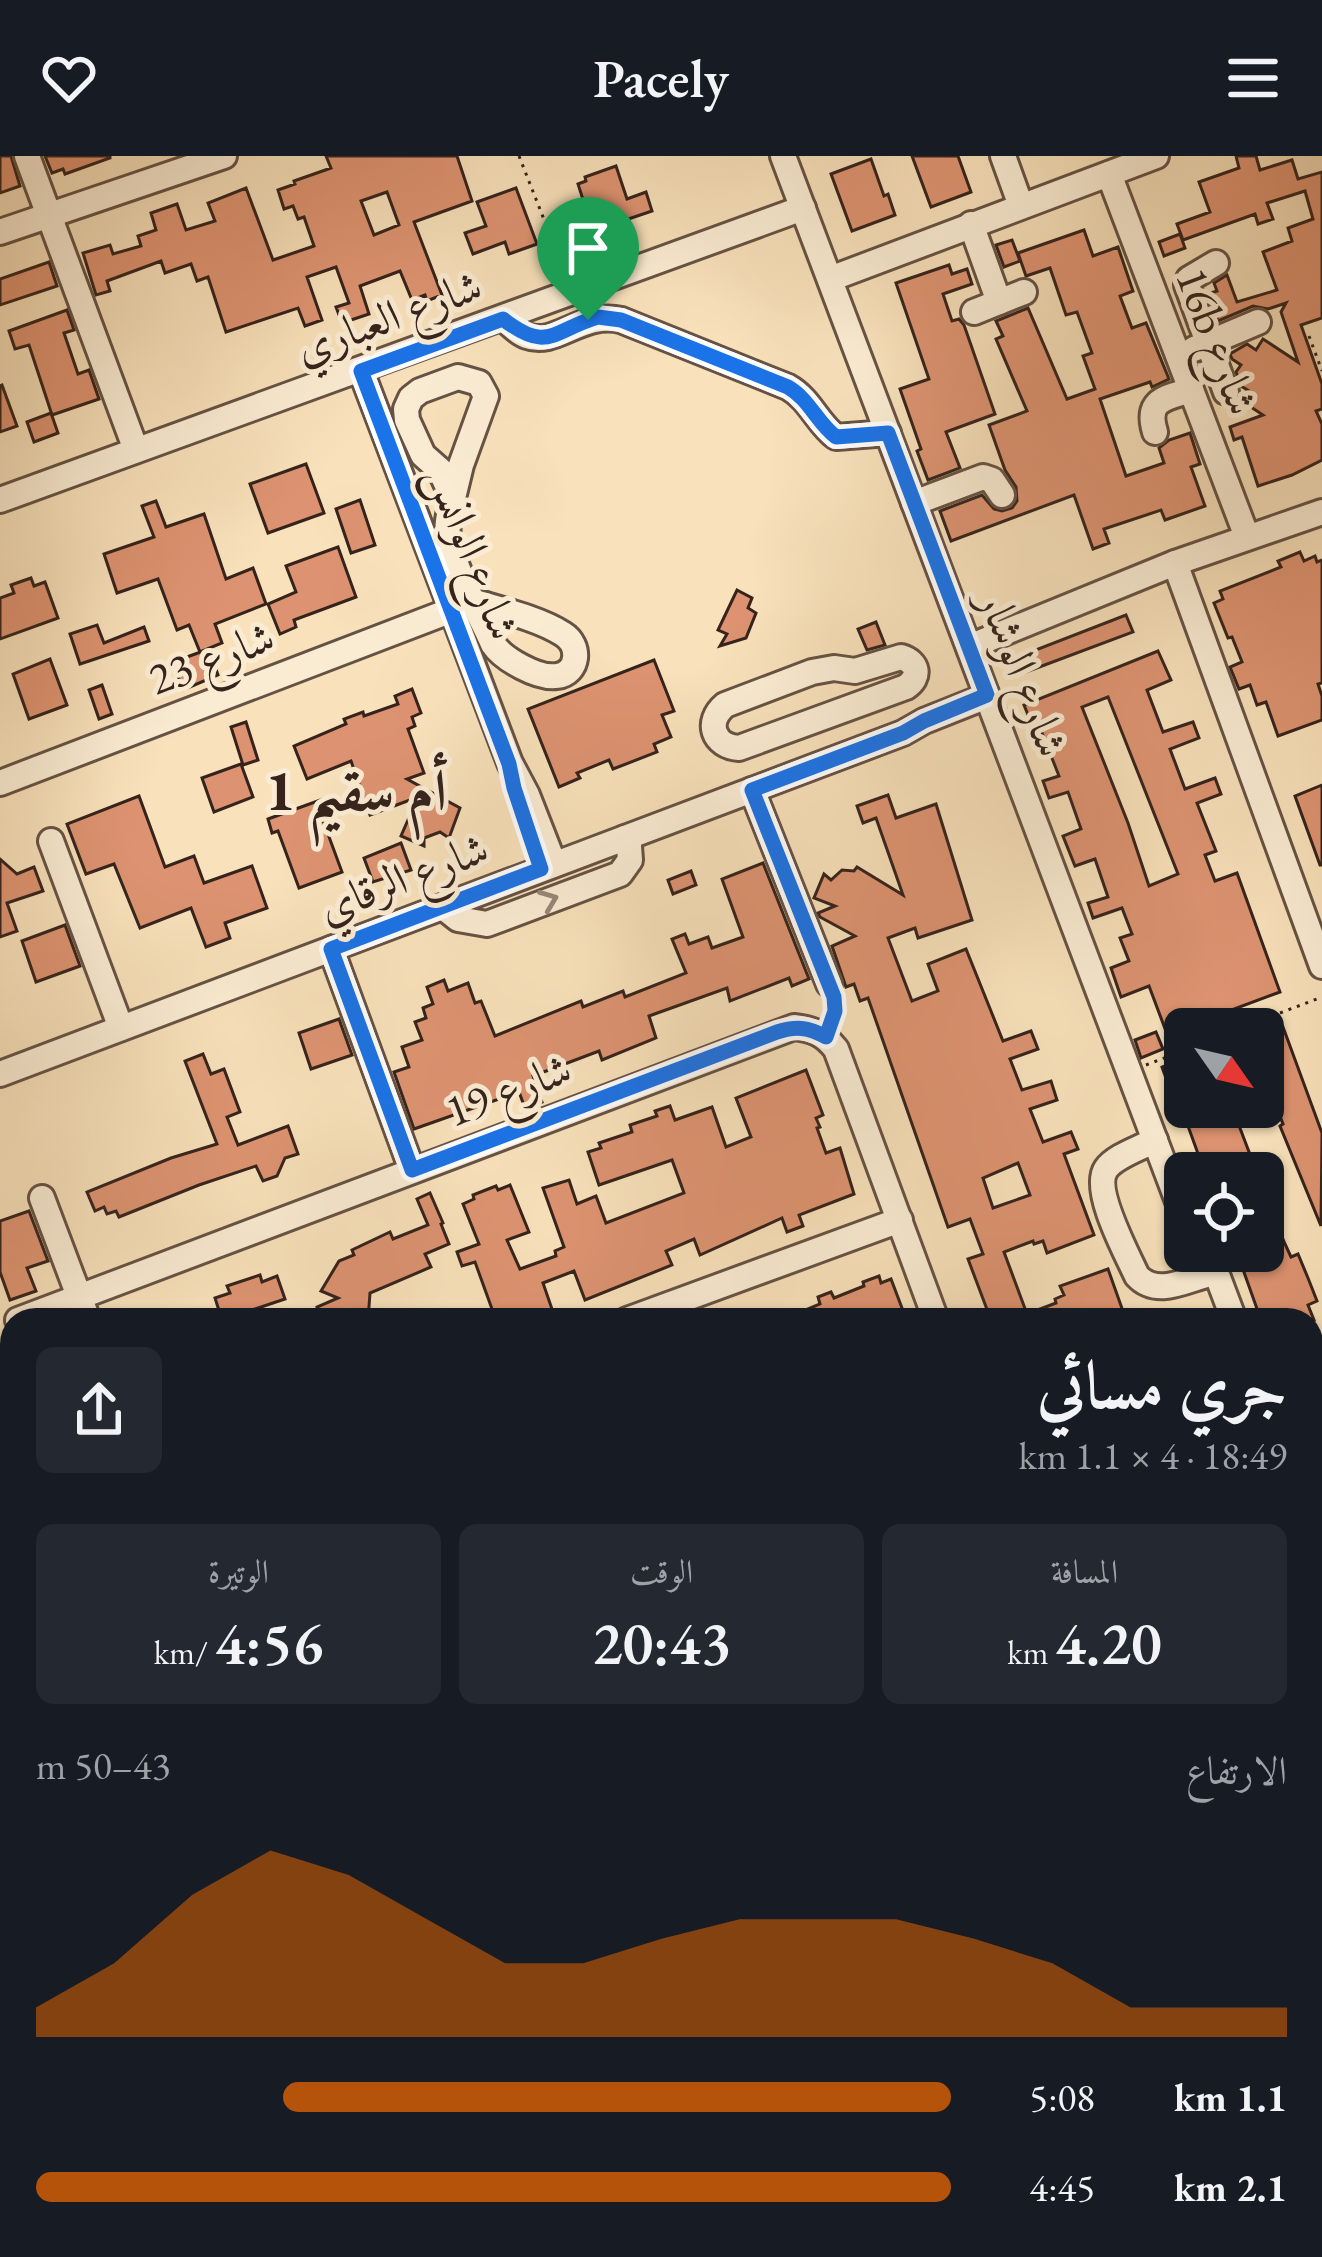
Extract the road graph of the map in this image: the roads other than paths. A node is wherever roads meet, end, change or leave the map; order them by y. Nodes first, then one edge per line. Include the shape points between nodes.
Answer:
1 (27, 156) edge
2 (224, 156) edge
3 (783, 156) edge
4 (1003, 156) edge
5 (1156, 156) edge
6 (1109, 174) junction
7 (1021, 206) junction
8 (803, 208) junction
9 (49, 214) junction
10 (971, 224) junction
11 (0, 232) edge
12 (1216, 263) dead end
13 (830, 279) junction
14 (1024, 292) dead end
15 (999, 302) junction
16 (974, 312) dead end
17 (503, 319) junction
18 (1258, 322) dead end
19 (1208, 343) junction
20 (1178, 356) junction
21 (361, 371) junction
22 (1191, 390) junction
23 (1226, 392) dead end
24 (1155, 432) dead end
25 (888, 433) junction
26 (136, 450) junction
27 (451, 467) dead end
28 (1002, 495) dead end
29 (0, 500) edge
30 (914, 502) junction
31 (1322, 512) edge
32 (1247, 537) junction
33 (1175, 563) junction
34 (446, 565) junction
35 (463, 606) junction
36 (504, 610) junction
37 (489, 635) junction
38 (969, 646) junction
39 (990, 702) junction
40 (760, 740) junction
41 (0, 782) edge
42 (767, 784) junction
43 (625, 838) junction
44 (51, 841) dead end
45 (548, 867) junction
46 (442, 907) junction
47 (331, 949) junction
48 (1322, 966) edge
49 (829, 984) dead end
50 (121, 1028) junction
51 (0, 1074) edge
52 (1141, 1103) junction
53 (1155, 1140) junction
54 (1170, 1152) edge
55 (1164, 1164) edge
56 (412, 1170) junction
57 (42, 1198) dead end
58 (899, 1220) junction
59 (1190, 1272) edge
60 (1210, 1272) edge
61 (1211, 1272) edge
62 (84, 1308) edge
63 (86, 1308) edge
64 (659, 1308) edge
65 (932, 1308) edge
66 (1220, 1308) edge
67 (1228, 1308) edge

1 - 9 street
2 - 9 street
3 - 8 street, شارع الوشار
4 - 7 street
5 - 6 street
6 - 7 street
6 - 20 street, 16b شارع
7 - 10 street
8 - 13 street, شارع الوشار
8 - 17 street, شارع العباري
9 - 11 street
9 - 26 street
10 - 13 street
10 - 15 street
12 - 19 street via 1187,285
13 - 25 street, شارع الوشار
14 - 15 street
15 - 16 street
17 - 21 street, شارع العباري
17 - 25 street via 542,339 598,317 621,320 788,387 836,437
18 - 19 street
19 - 20 street
19 - 23 street
20 - 22 street, 16b شارع
21 - 26 street, شارع العباري
21 - 34 street, شارع الوانس
22 - 24 street via 1155,406
22 - 32 street, 16b شارع
25 - 30 street, شارع الوشار
26 - 29 street, شارع العباري
27 - 34 street
28 - 30 street via 983,478
30 - 38 street, شارع الوشار
31 - 32 street
32 - 33 street
33 - 38 street
33 - 48 street
34 - 35 street, شارع الوانس
35 - 36 street
35 - 37 street
35 - 41 street, شارع 23
35 - 45 street, شارع الوانس via 514,788
36 - 37 street
36 - 37 street via 564,634 575,650 572,668 554,677 511,662
38 - 39 street, شارع الوشار
39 - 42 street, شارع الرقاي
39 - 52 street, شارع الوشار
40 - 40 street via 906,687 915,666 901,657 855,671 822,669 717,712 719,742 739,748
40 - 42 street
42 - 43 street, شارع الرقاي
42 - 49 street
43 - 45 street, شارع الرقاي
46 -> 43 street via 487,924 620,874 631,854
44 - 50 street
45 - 46 street, شارع الرقاي
46 - 47 street, شارع الرقاي
47 - 50 street, شارع الرقاي
47 - 56 street
50 - 51 street, شارع الرقاي
52 - 53 street, شارع الوشار
52 - 54 street
53 - 55 street, شارع الوشار
53 - 59 street via 1110,1164 1101,1192 1144,1284 1162,1287
56 - 58 street, شارع 19 via 794,1027 812,1029 836,1049
56 - 63 street, شارع 19
57 - 62 street
58 - 64 street
58 - 65 street
60 - 66 street
61 - 67 street

